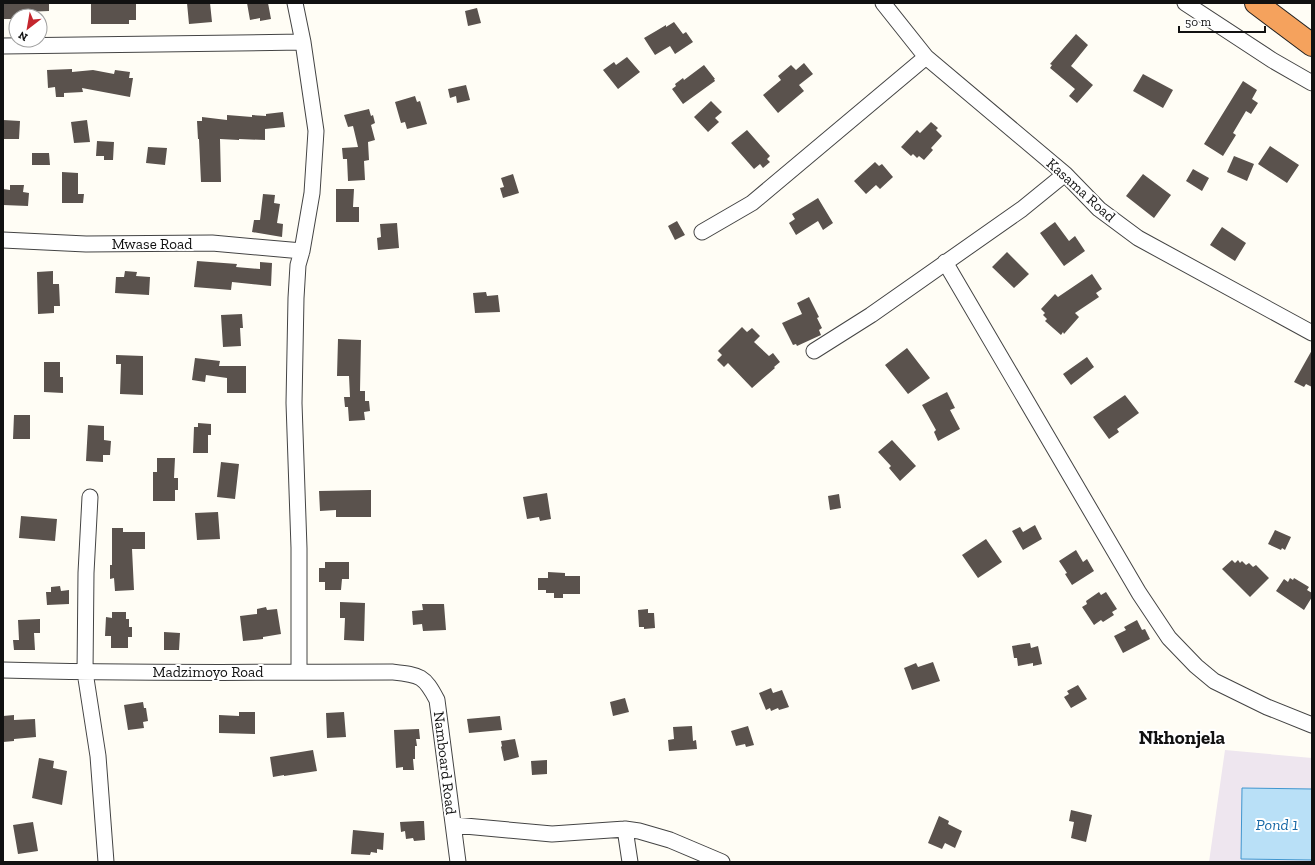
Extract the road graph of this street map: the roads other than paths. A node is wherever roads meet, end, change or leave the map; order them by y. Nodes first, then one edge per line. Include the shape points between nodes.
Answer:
1 (295, 3) edge
2 (883, 3) edge
3 (1185, 3) edge
4 (1256, 3) edge
5 (303, 42) junction
6 (1312, 45) edge
7 (3, 46) edge
8 (926, 57) junction
9 (1312, 83) edge
10 (1065, 174) junction
11 (702, 232) dead end
12 (3, 240) edge
13 (302, 251) junction
14 (945, 262) junction
15 (1312, 333) edge
16 (814, 351) dead end
17 (90, 497) dead end
18 (3, 670) edge
19 (85, 672) junction
20 (299, 672) junction
21 (413, 674) joint
22 (1312, 725) edge
23 (454, 825) junction
24 (625, 829) junction
25 (106, 862) edge
26 (458, 862) edge
27 (630, 862) edge
28 (722, 862) edge

1 - 5 street
2 - 8 street, Kasama Road
3 - 9 street
4 - 6 highway
5 - 7 street
5 - 13 street via 316,131 312,193
8 - 10 street, Kasama Road
8 - 11 street via 752,203
10 - 14 street via 1022,209
10 - 15 street, Kasama Road via 1099,208 1138,238
12 - 13 street, Mwase Road via 86,244 212,243
13 - 20 street via 298,265 294,403 300,548
14 - 16 street via 871,315
14 - 22 street via 1139,593 1169,638 1214,681 1267,707
17 - 19 street
18 - 19 street, Madzimoyo Road
19 - 20 street, Madzimoyo Road
19 - 25 street via 98,756
20 - 21 street, Madzimoyo Road
21 - 23 street, Namboard Road via 429,684 437,700
23 - 24 street via 552,834
23 - 26 street, Namboard Road
24 - 27 street
24 - 28 street via 670,840

